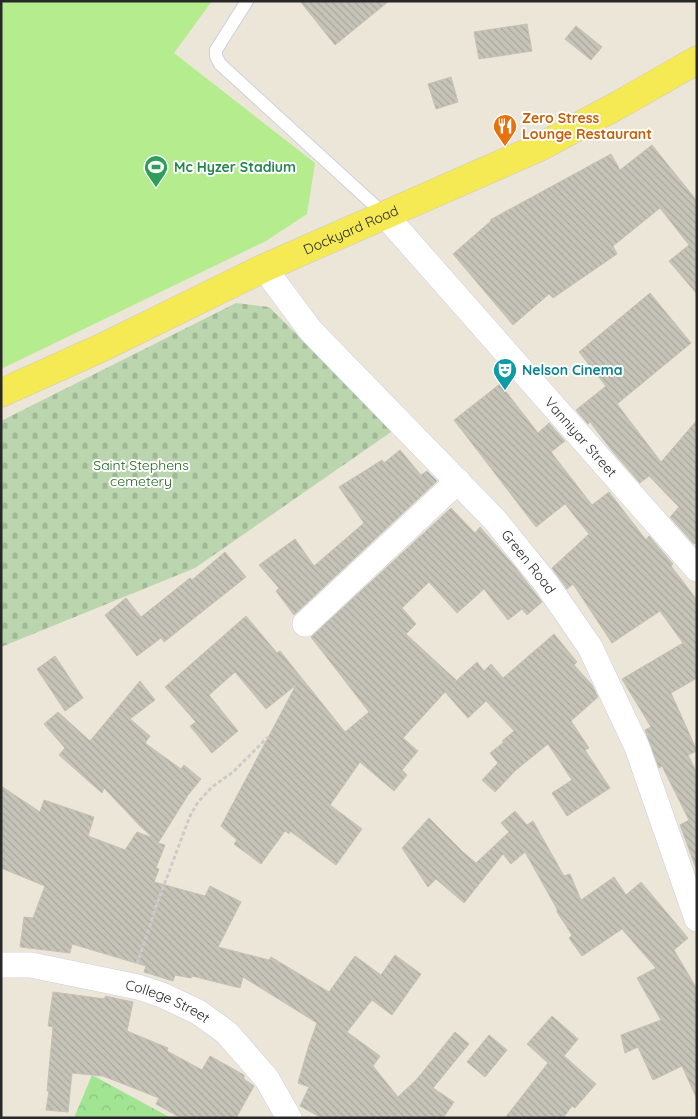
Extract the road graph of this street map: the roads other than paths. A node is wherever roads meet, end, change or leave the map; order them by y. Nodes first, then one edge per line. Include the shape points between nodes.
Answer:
1 (247, 1) edge
2 (697, 60) edge
3 (385, 215) junction
4 (264, 268) junction
5 (1, 393) edge
6 (458, 481) junction
7 (697, 569) edge
8 (305, 624) dead end
9 (697, 919) edge
10 (1, 965) edge
11 (287, 1117) edge

1 - 3 lane via 216,50 220,64
2 - 3 main road, Dockyard Road via 540,147
3 - 4 main road, Dockyard Road
3 - 7 street, Vanniyar Street
4 - 5 main road, Dockyard Road
4 - 6 street, Green Road via 311,331
6 - 8 street
6 - 9 street, Green Road via 495,520 545,582 590,647 637,747
10 - 11 street, College Street via 31,965 130,986 162,995 198,1012 228,1033 267,1079

